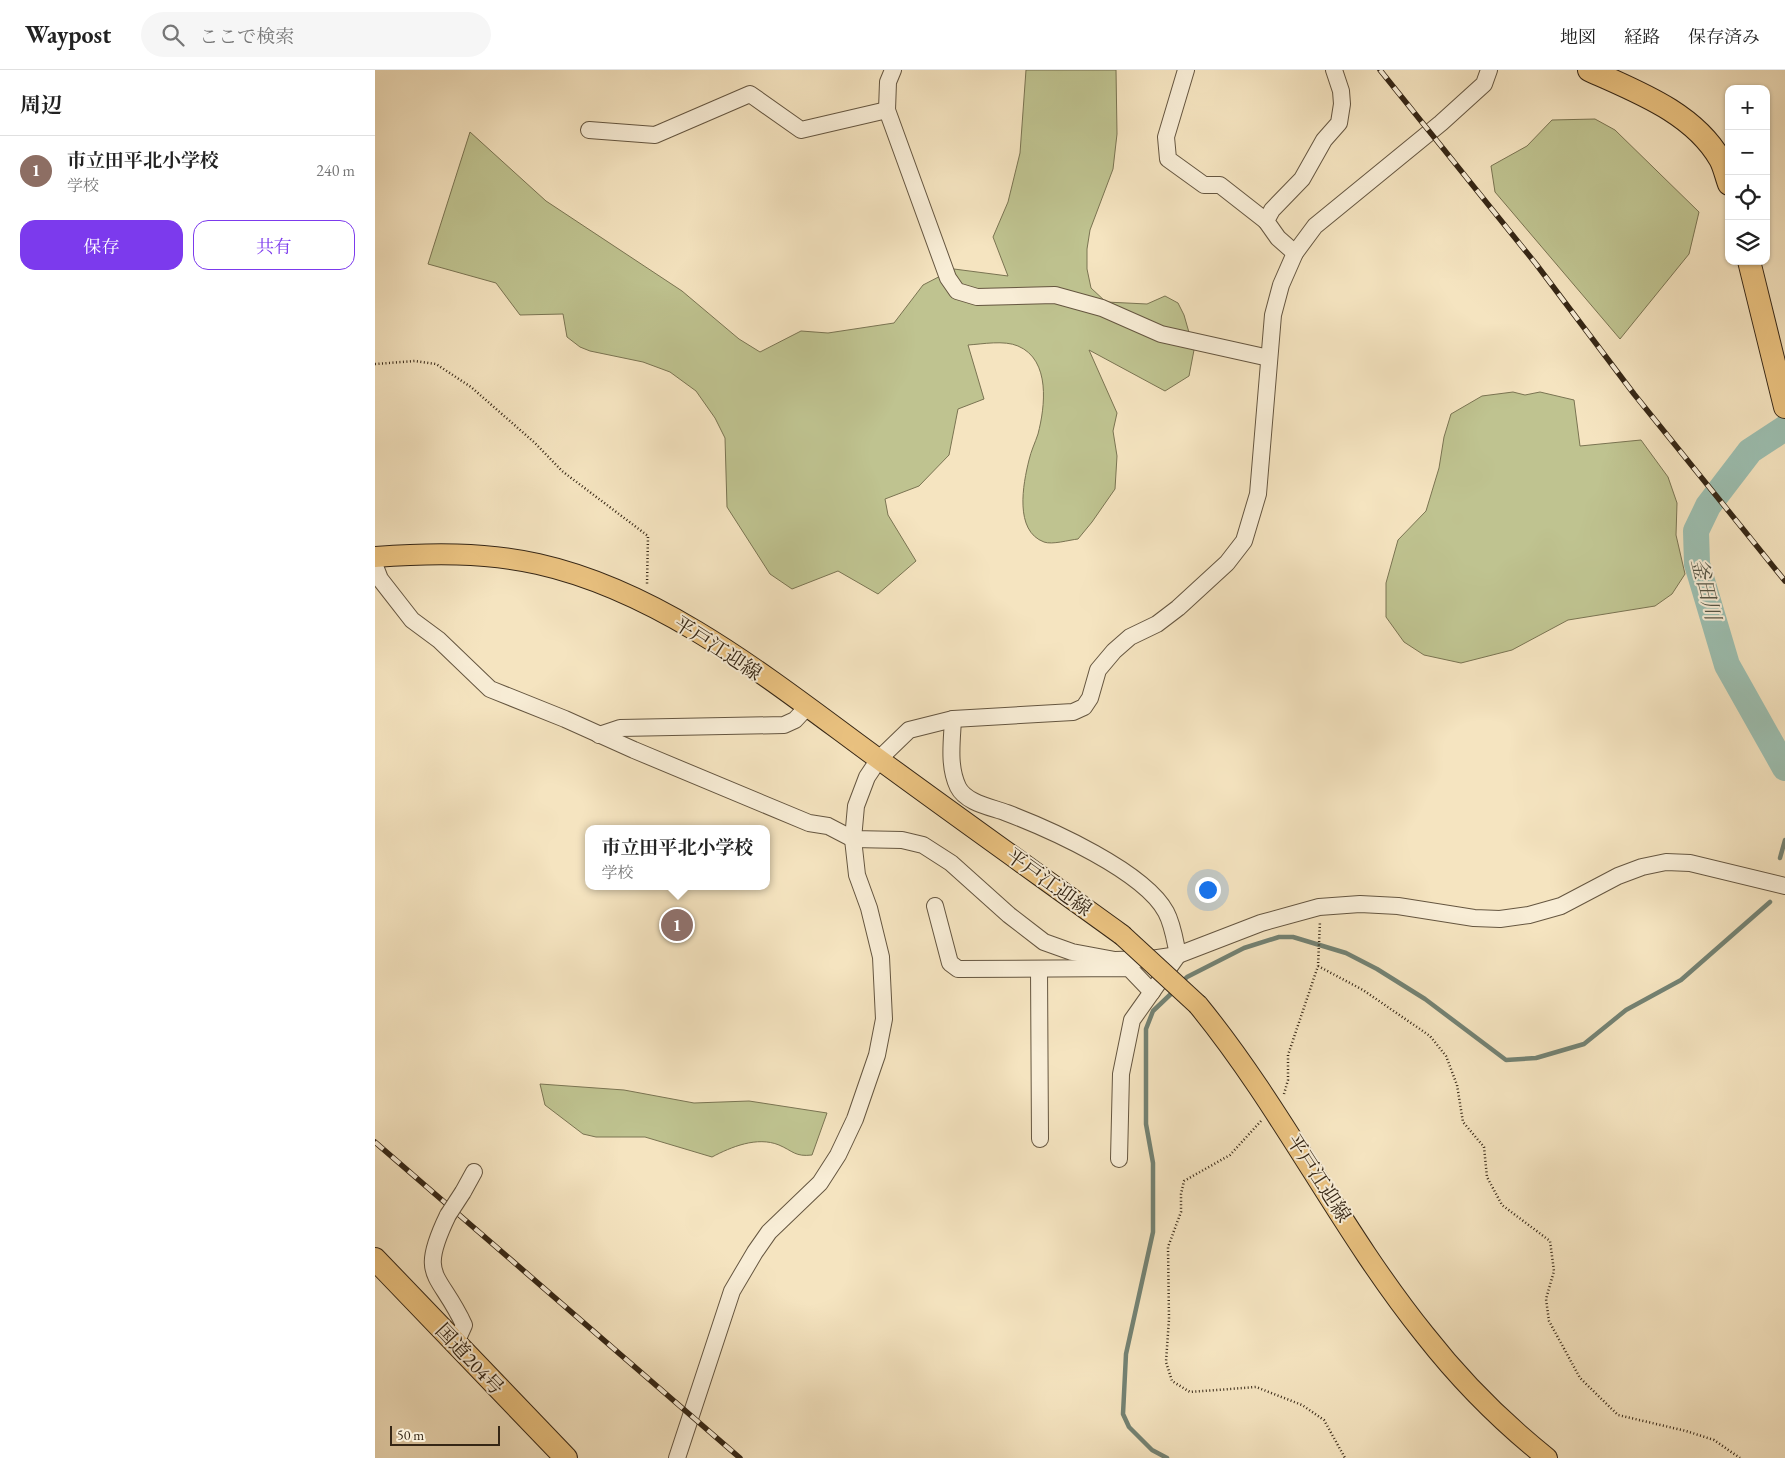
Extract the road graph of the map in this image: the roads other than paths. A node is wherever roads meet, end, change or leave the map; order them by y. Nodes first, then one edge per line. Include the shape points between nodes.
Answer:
1 (893, 70) edge
2 (1187, 70) edge
3 (1334, 70) edge
4 (1489, 70) edge
5 (1589, 70) edge
6 (887, 110) junction
7 (589, 130) dead end
8 (1726, 175) edge
9 (1266, 221) junction
10 (1295, 253) junction
11 (1750, 265) edge
12 (1269, 358) junction
13 (1785, 406) edge
14 (375, 557) edge
15 (375, 566) edge
16 (807, 707) junction
17 (953, 719) junction
18 (599, 735) junction
19 (879, 759) junction
20 (853, 839) junction
21 (1785, 886) edge
22 (935, 906) dead end
23 (1178, 955) junction
24 (1039, 969) junction
25 (1152, 992) junction
26 (1041, 1139) dead end
27 (1119, 1159) dead end
28 (474, 1172) dead end
29 (375, 1259) edge
30 (456, 1344) junction
31 (566, 1458) edge
32 (677, 1458) edge
33 (1547, 1458) edge

1 - 6 street via 888,82
2 - 9 street via 1166,137 1168,159 1204,185 1221,185
3 - 9 street via 1342,98 1339,123 1324,140 1301,179
4 - 10 street via 1484,84 1315,226
5 - 8 highway via 1644,95 1684,119 1720,159
6 - 7 street via 801,130 750,94 655,135
6 - 12 street via 948,278 957,291 977,297 1055,295 1102,308 1161,334
9 - 10 street via 1278,238
10 - 12 street via 1273,315
11 - 13 highway
12 - 17 street via 1258,494 1244,541 1227,562 1178,608 1157,624 1130,637 1114,651 1099,670 1084,707 1073,712
14 - 16 main road, 平戸江迎線 via 433,553 489,557 538,564 590,580 643,602 707,638
15 - 18 street via 380,579 412,620 439,640 490,689
16 - 18 street via 795,720 784,725 621,728
16 - 19 main road, 平戸江迎線
17 - 19 street via 909,730
17 - 23 street via 952,767 959,788 971,800 1042,826 1139,882 1166,912
18 - 20 street via 809,824 828,826
19 - 20 street via 856,806
19 - 33 main road, 平戸江迎線, bridge via 1122,935 1198,1005 1235,1049 1381,1275 1425,1335 1475,1394
20 - 23 street via 902,840 923,845 951,863 1044,942 1072,952 1115,960
20 - 32 street via 857,875 881,957 884,1019 877,1054 855,1119 838,1155 820,1182 769,1232 732,1291
21 - 23 street via 1690,863 1666,862 1618,876 1561,906 1529,916 1474,918 1398,906 1360,904 1319,907 1261,923
22 - 24 street via 950,964 958,969
23 - 25 street
24 - 25 street via 1129,968
24 - 26 street
25 - 27 street via 1132,1020 1121,1074
28 - 30 street, bridge via 437,1239 431,1264 437,1283 464,1325
29 - 30 highway, 国道204号
30 - 31 highway, 国道204号

